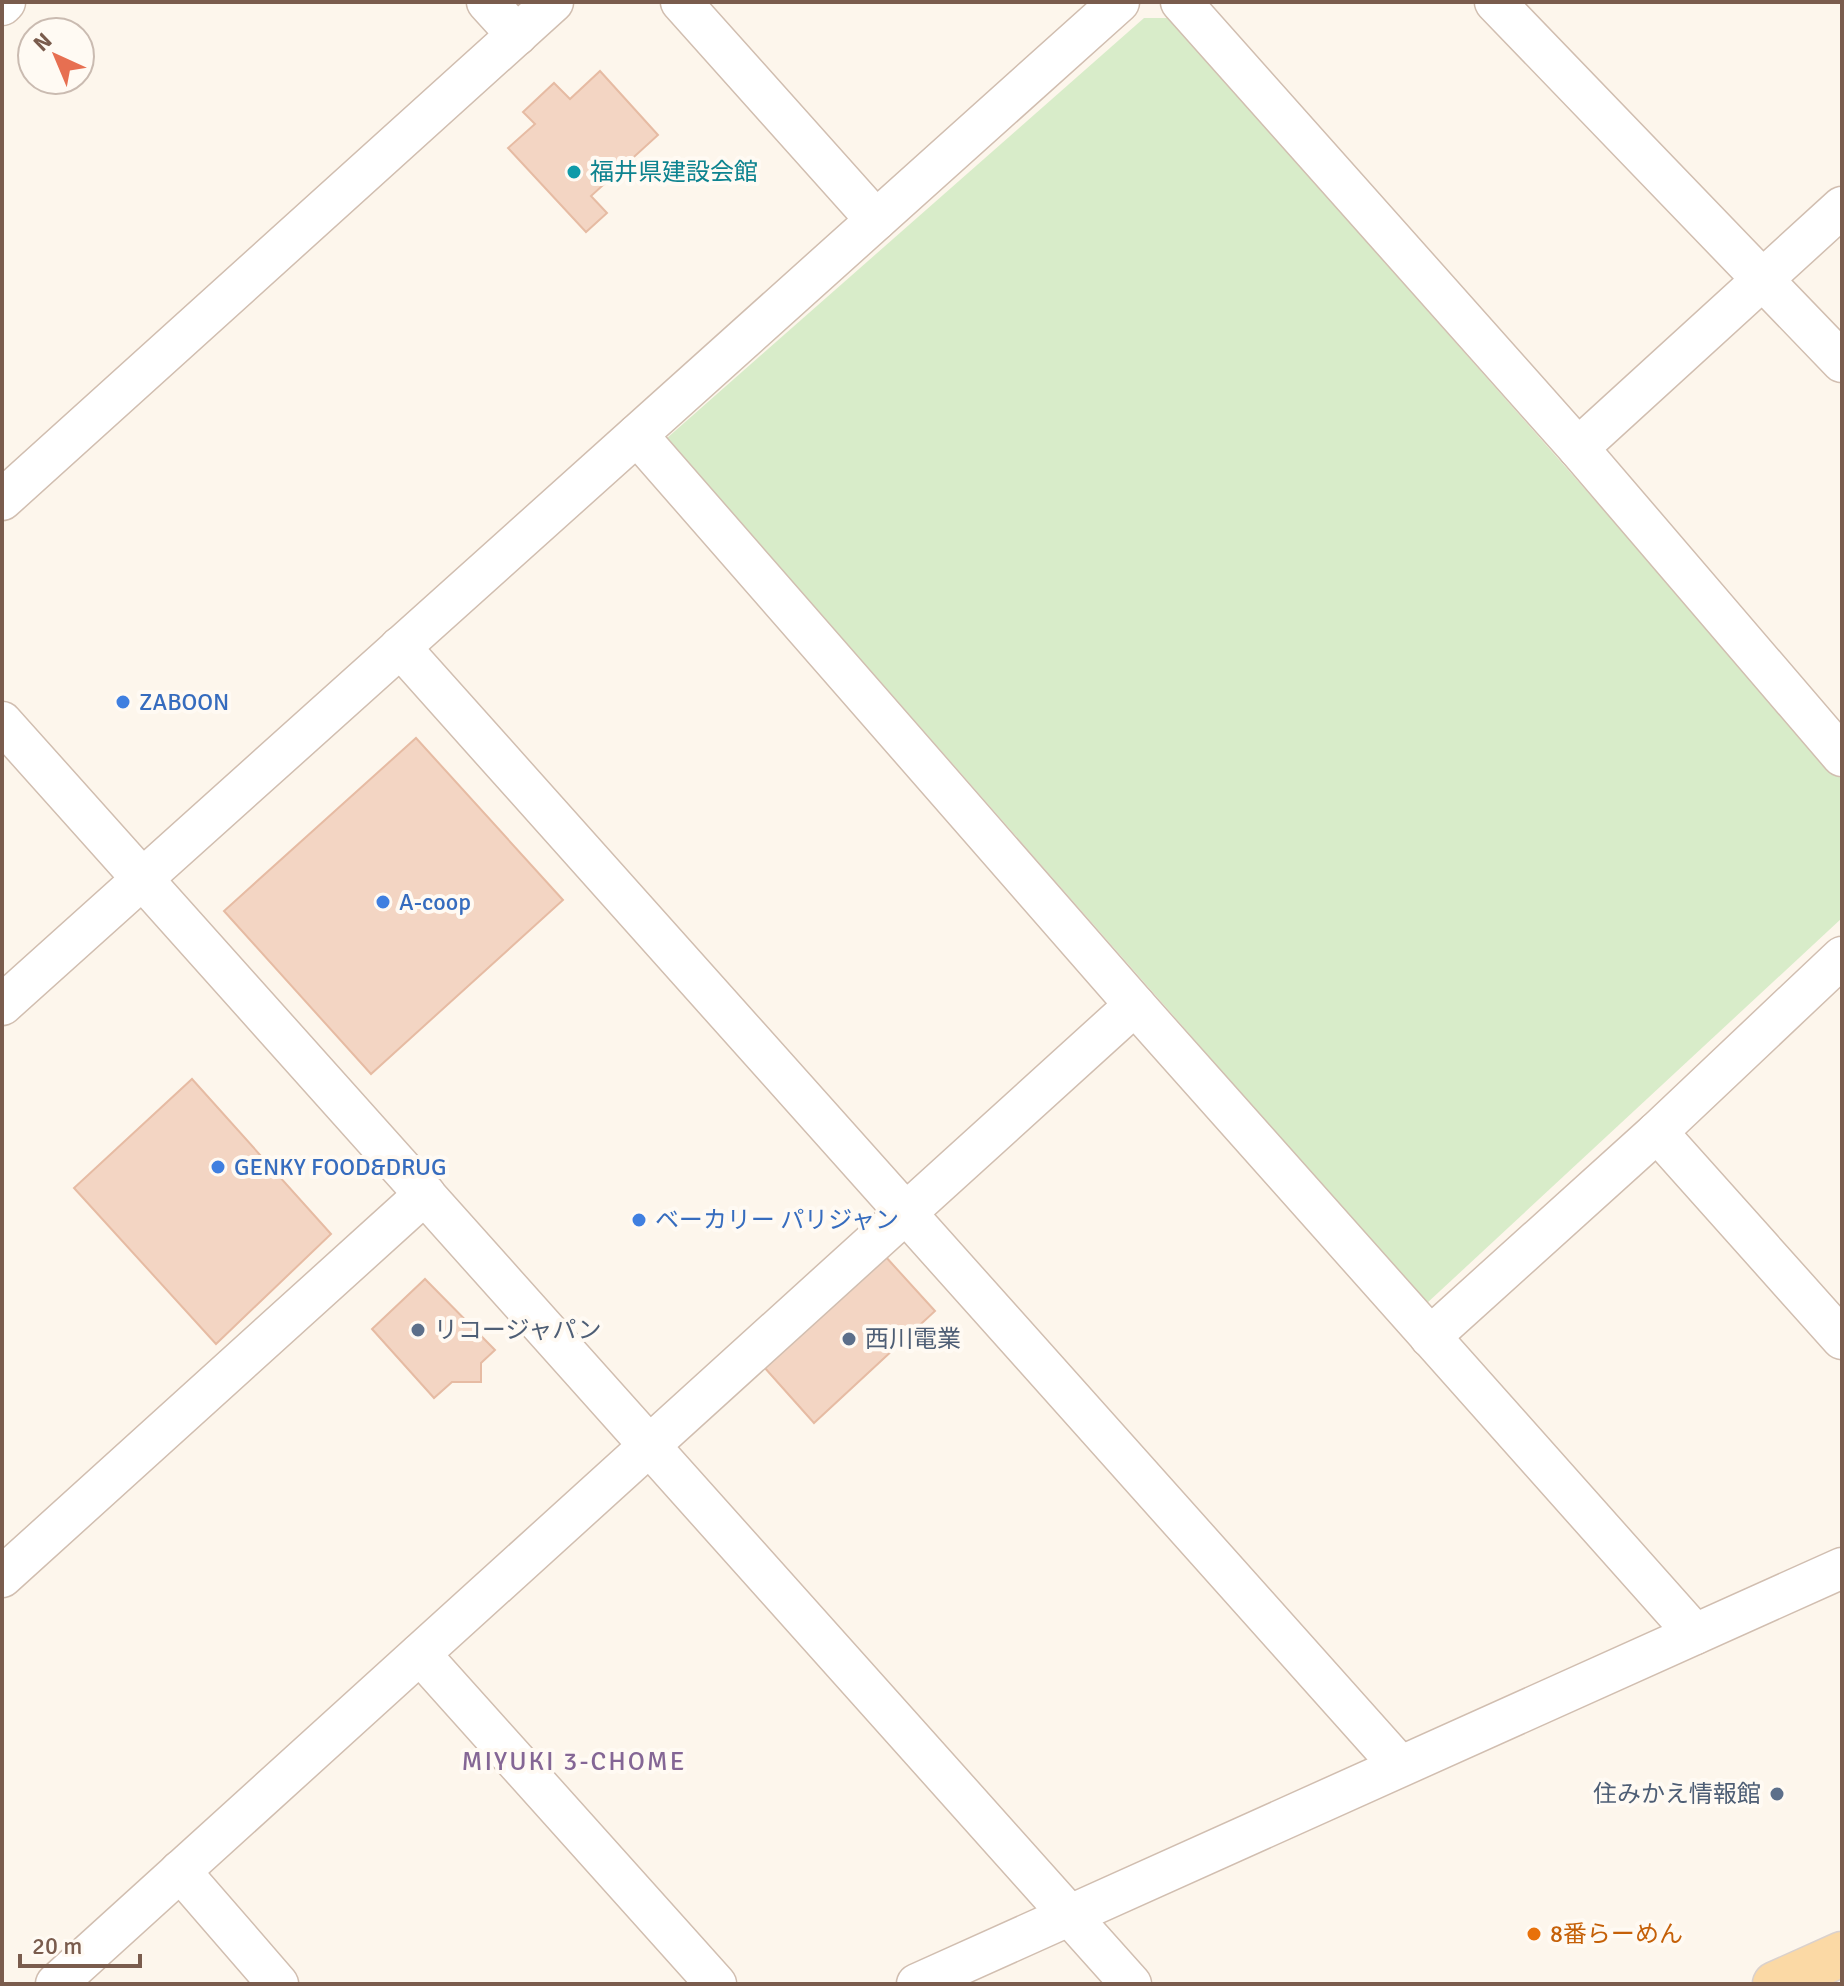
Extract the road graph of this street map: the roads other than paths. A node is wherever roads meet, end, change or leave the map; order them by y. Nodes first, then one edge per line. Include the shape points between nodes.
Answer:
1 (487, 2) edge
2 (553, 2) edge
3 (681, 2) edge
4 (1119, 2) edge
5 (1181, 2) edge
6 (1495, 2) edge
7 (517, 35) junction
8 (1842, 207) edge
9 (876, 220) junction
10 (1762, 280) junction
11 (1842, 362) edge
12 (637, 435) junction
13 (1578, 448) junction
14 (2, 500) edge
15 (400, 647) junction
16 (2, 722) edge
17 (1842, 756) edge
18 (142, 879) junction
19 (1842, 957) edge
20 (2, 1005) edge
21 (1135, 1005) junction
22 (1657, 1132) junction
23 (425, 1194) junction
24 (906, 1213) junction
25 (1430, 1337) junction
26 (1842, 1339) edge
27 (649, 1446) junction
28 (1842, 1568) edge
29 (2, 1577) edge
30 (1695, 1634) junction
31 (420, 1654) junction
32 (1400, 1766) junction
33 (180, 1871) junction
34 (1069, 1915) junction
35 (1842, 1954) edge
36 (56, 1984) edge
37 (278, 1984) edge
38 (716, 1984) edge
39 (917, 1984) edge
40 (1131, 1984) edge
41 (1775, 1984) edge

1 - 7 street
2 - 7 street
3 - 9 street
4 - 9 street
5 - 13 street
6 - 10 street
7 - 14 street
8 - 10 street
9 - 12 street
10 - 11 street
10 - 13 street
12 - 15 street
12 - 21 street
13 - 17 street
15 - 18 street
15 - 24 street
16 - 18 street
18 - 20 street
18 - 23 street
19 - 22 street
21 - 24 street
21 - 25 street
22 - 25 street
22 - 26 street
23 - 27 street
23 - 29 street
24 - 27 street
24 - 32 street
25 - 30 street
27 - 31 street
27 - 34 street
28 - 30 street
30 - 32 street
31 - 33 street
31 - 38 street
32 - 34 street
33 - 36 street
33 - 37 street
34 - 39 street
34 - 40 street
35 - 41 main road

